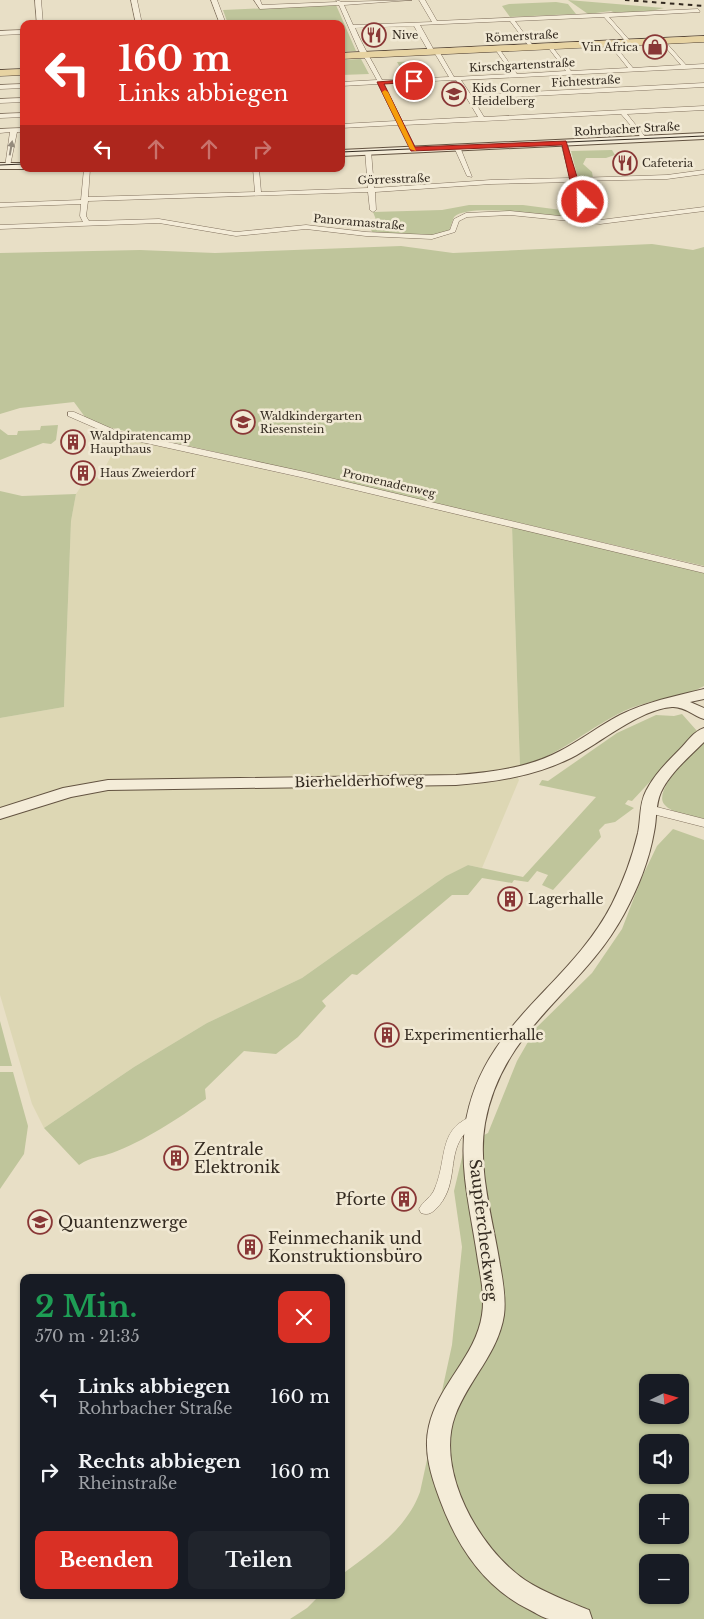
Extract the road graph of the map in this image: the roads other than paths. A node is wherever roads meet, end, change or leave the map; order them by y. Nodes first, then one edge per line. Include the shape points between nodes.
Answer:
1 (38, 0) edge
2 (134, 0) edge
3 (214, 0) edge
4 (257, 0) edge
5 (409, 0) edge
6 (422, 0) edge
7 (340, 2) edge
8 (701, 11) edge
9 (606, 15) junction
10 (704, 17) edge
11 (511, 19) junction
12 (40, 20) edge
13 (138, 20) edge
14 (222, 20) edge
15 (435, 23) junction
16 (416, 24) junction
17 (350, 27) junction
18 (20, 32) edge
19 (0, 33) edge
20 (704, 39) edge
21 (662, 40) junction
22 (628, 42) junction
23 (610, 43) junction
24 (550, 46) junction
25 (531, 47) junction
26 (498, 49) junction
27 (434, 52) junction
28 (365, 55) junction
29 (345, 56) edge
30 (704, 66) edge
31 (686, 69) junction
32 (632, 70) junction
33 (20, 72) edge
34 (570, 73) junction
35 (0, 74) edge
36 (516, 76) junction
37 (455, 79) junction
38 (694, 79) dead end
39 (380, 82) junction
40 (345, 84) edge
41 (702, 85) edge
42 (20, 86) edge
43 (0, 87) edge
44 (704, 90) edge
45 (469, 97) junction
46 (20, 100) edge
47 (0, 101) edge
48 (704, 108) edge
49 (623, 112) junction
50 (20, 115) edge
51 (0, 116) edge
52 (482, 120) junction
53 (400, 123) junction
54 (345, 126) edge
55 (14, 130) junction
56 (20, 130) edge
57 (0, 131) edge
58 (704, 136) edge
59 (644, 139) junction
60 (564, 143) junction
61 (458, 148) junction
62 (413, 149) junction
63 (368, 151) junction
64 (345, 153) edge
65 (4, 166) edge
66 (20, 166) edge
67 (88, 172) edge
68 (256, 172) edge
69 (704, 172) edge
70 (470, 176) dead end
71 (575, 181) junction
72 (372, 190) junction
73 (258, 192) junction
74 (84, 200) junction
75 (583, 202) dead end
76 (0, 205) edge
77 (704, 209) edge
78 (373, 210) dead end
79 (83, 216) junction
80 (95, 224) junction
81 (66, 226) junction
82 (0, 227) edge
83 (71, 414) dead end
84 (704, 570) edge
85 (704, 694) edge
86 (674, 702) junction
87 (704, 714) edge
88 (704, 733) edge
89 (649, 809) junction
90 (0, 814) edge
91 (704, 823) edge
92 (476, 1120) junction
93 (426, 1209) dead end
94 (580, 1619) edge

1 - 12 street
2 - 13 street
3 - 14 street
4 - 7 street via 260,7
5 - 7 street
6 - 15 street
7 - 17 street
8 - 9 street
8 - 10 street
9 - 11 street
9 - 22 street
11 - 15 street
11 - 25 street
15 - 16 street
16 - 17 street
16 - 27 street
17 - 28 street
18 - 19 street
20 - 21 main road, Römerstraße
21 - 22 main road, Römerstraße
21 - 31 street
22 - 23 main road, Römerstraße
23 - 24 main road, Römerstraße
23 - 32 street
24 - 25 main road, Römerstraße
24 - 34 street
25 - 26 main road, Römerstraße
26 - 27 main road, Römerstraße
26 - 36 street
27 - 28 main road, Römerstraße
27 - 37 street
28 - 29 main road, Römerstraße
28 - 39 street
30 - 31 street, Kirschgartenstraße
31 - 32 street, Kirschgartenstraße
32 - 34 street, Kirschgartenstraße
33 - 35 main road
34 - 36 street, Kirschgartenstraße
36 - 37 street, Kirschgartenstraße
37 - 39 street, Kirschgartenstraße
37 - 45 street
38 - 41 street
39 - 40 street, Kirschgartenstraße
39 - 53 street
41 - 44 street
41 - 45 street, Fichtestraße
42 - 43 street
45 - 52 street
46 - 47 street
48 - 49 street
49 - 52 street
49 - 59 street
50 - 51 street
52 - 53 street
53 - 54 street
53 - 62 street
55 - 56 street
55 - 57 street
65 -> 55 street
58 - 59 street, Rohrbacher Straße
59 - 60 street, Rohrbacher Straße
60 - 61 street, Rohrbacher Straße
60 - 71 street
61 - 62 street, Rohrbacher Straße
61 - 70 street
62 - 63 street, Rohrbacher Straße
63 - 64 street, Rohrbacher Straße
63 - 72 street
65 - 66 street
67 - 74 street
68 - 73 street
69 - 71 street, Görresstraße
71 - 72 street, Görresstraße via 491,182
71 - 75 street
72 - 73 street, Görresstraße
72 - 78 street
73 - 74 street, Görresstraße
74 - 76 street, Görresstraße
74 - 79 street
77 - 80 street, Panoramastraße via 600,222 520,213 466,215 456,220 452,232 432,238 306,227 236,234 158,221
79 - 80 street via 87,222
79 - 81 street
80 - 81 street, Panoramastraße
81 - 82 street, Panoramastraße
83 - 84 street, Promenadenweg via 114,433
85 - 86 street, Bierhelderhofweg
86 - 87 street
86 - 90 street, Bierhelderhofweg via 619,721 547,764 492,778 108,785 69,792
88 - 89 street, Saupfercheckweg via 657,786
89 - 91 street
89 - 92 street, Saupfercheckweg via 636,869 614,915 584,958 507,1041 490,1073
92 - 93 street, Saupfercheckweg via 462,1126 456,1134 440,1196
92 - 94 street, Saupfercheckweg via 474,1166 493,1282 493,1318 482,1347 442,1418 438,1443 442,1471 458,1520 485,1562 526,1596

